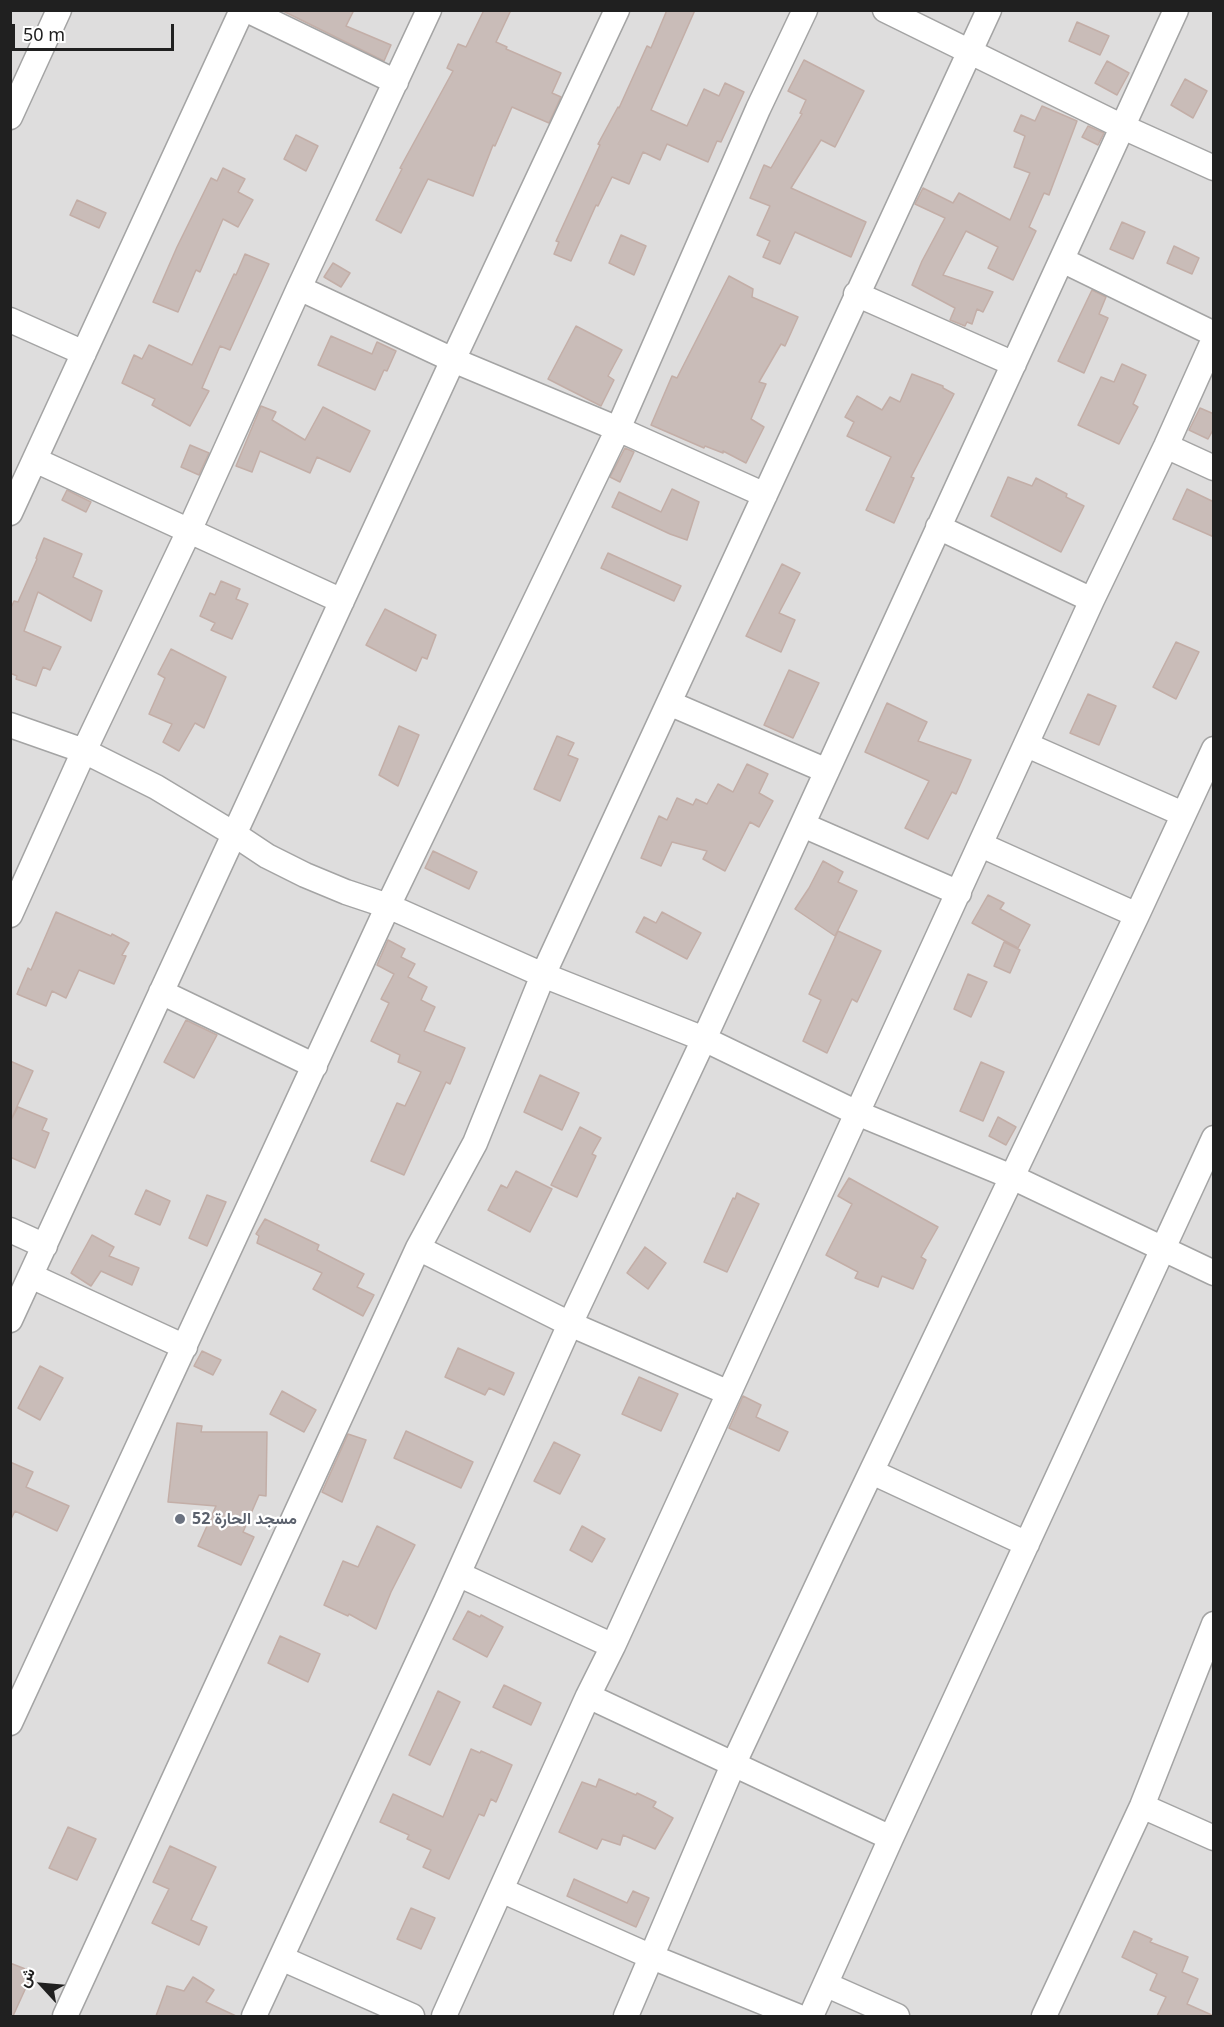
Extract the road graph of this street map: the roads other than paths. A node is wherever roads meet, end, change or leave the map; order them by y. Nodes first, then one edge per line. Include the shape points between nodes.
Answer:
1 (60, 10) edge
2 (245, 10) edge
3 (429, 10) edge
4 (617, 10) edge
5 (805, 10) edge
6 (885, 10) edge
7 (989, 10) edge
8 (1176, 10) edge
9 (968, 52) junction
10 (396, 82) junction
11 (10, 117) edge
12 (1123, 127) junction
13 (1214, 168) edge
14 (1062, 260) junction
15 (299, 288) junction
16 (856, 294) junction
17 (10, 320) edge
18 (1214, 334) edge
19 (1214, 339) edge
20 (84, 353) junction
21 (453, 360) junction
22 (1014, 364) junction
23 (618, 429) junction
24 (1166, 446) junction
25 (35, 460) junction
26 (1214, 468) edge
27 (765, 495) junction
28 (10, 513) edge
29 (938, 527) junction
30 (189, 531) junction
31 (1092, 600) junction
32 (342, 601) junction
33 (669, 703) junction
34 (10, 725) edge
35 (1027, 745) junction
36 (1214, 748) edge
37 (84, 751) junction
38 (827, 771) junction
39 (1183, 814) junction
40 (803, 825) junction
41 (234, 834) junction
42 (981, 845) junction
43 (959, 893) junction
44 (388, 906) junction
45 (10, 915) edge
46 (1137, 915) junction
47 (543, 975) junction
48 (161, 992) junction
49 (704, 1039) junction
50 (315, 1066) junction
51 (857, 1113) junction
52 (1214, 1138) edge
53 (1012, 1177) junction
54 (10, 1230) edge
55 (45, 1246) junction
56 (418, 1248) junction
57 (1163, 1248) junction
58 (1214, 1273) edge
59 (31, 1276) junction
60 (10, 1320) edge
61 (570, 1324) junction
62 (185, 1347) junction
63 (729, 1393) junction
64 (872, 1472) junction
65 (1027, 1544) junction
66 (458, 1574) junction
67 (1214, 1624) edge
68 (613, 1646) junction
69 (18, 1687) edge
70 (588, 1696) junction
71 (10, 1723) edge
72 (733, 1765) junction
73 (1142, 1806) junction
74 (891, 1838) junction
75 (1214, 1838) edge
76 (501, 1890) junction
77 (652, 1957) junction
78 (281, 1958) junction
79 (827, 1985) junction
80 (65, 2016) edge
81 (254, 2016) edge
82 (412, 2016) edge
83 (444, 2016) edge
84 (626, 2016) edge
85 (797, 2016) edge
86 (811, 2016) edge
87 (897, 2016) edge
88 (1044, 2016) edge

1 - 11 street
2 - 10 street
2 - 20 street
3 - 10 street
4 - 21 street
5 - 23 street
6 - 9 street
7 - 9 street
8 - 12 street
9 - 12 street
9 - 16 street
10 - 15 street
12 - 13 street
12 - 14 street
14 - 18 street
14 - 22 street
15 - 21 street
15 - 30 street
16 - 22 street
16 - 27 street
17 - 20 street
19 - 24 street
20 - 25 street
21 - 23 street
21 - 32 street
22 - 29 street
23 - 27 street
23 - 44 street
24 - 26 street
24 - 31 street
25 - 28 street
25 - 30 street
27 - 33 street
29 - 31 street
29 - 38 street
30 - 32 street
30 - 37 street
31 - 35 street
32 - 41 street
33 - 38 street
33 - 47 street
34 - 37 street
35 - 39 street
35 - 42 street
36 - 39 street
37 - 41 street via 156,787
37 - 45 street
38 - 40 street
39 - 46 street
40 - 43 street
40 - 49 street
41 - 44 street via 305,875
41 - 48 street
42 - 43 street
42 - 46 street
43 - 51 street
44 - 47 street
44 - 50 street
46 - 53 street
47 - 49 street
47 - 56 street via 475,1143
48 - 50 street
48 - 55 street
49 - 51 street
49 - 61 street
50 - 62 street
51 - 53 street
51 - 63 street
52 - 57 street
53 - 57 street
53 - 64 street
54 - 55 street
55 - 59 street
56 - 61 street
56 - 80 street
57 - 58 street
57 - 65 street
59 - 60 street
59 - 62 street
61 - 63 street
61 - 66 street
62 - 69 street
63 - 68 street
64 - 65 street
64 - 72 street
65 - 74 street
66 - 68 street
66 - 78 street
67 - 73 street
68 - 70 street
69 - 71 street
70 - 72 street
70 - 76 street
72 - 74 street
72 - 77 street
73 - 75 street
73 - 88 street
74 - 79 street
76 - 77 street
76 - 83 street
77 - 84 street
77 - 85 street
78 - 81 street
78 - 82 street
79 - 86 street
79 - 87 street

